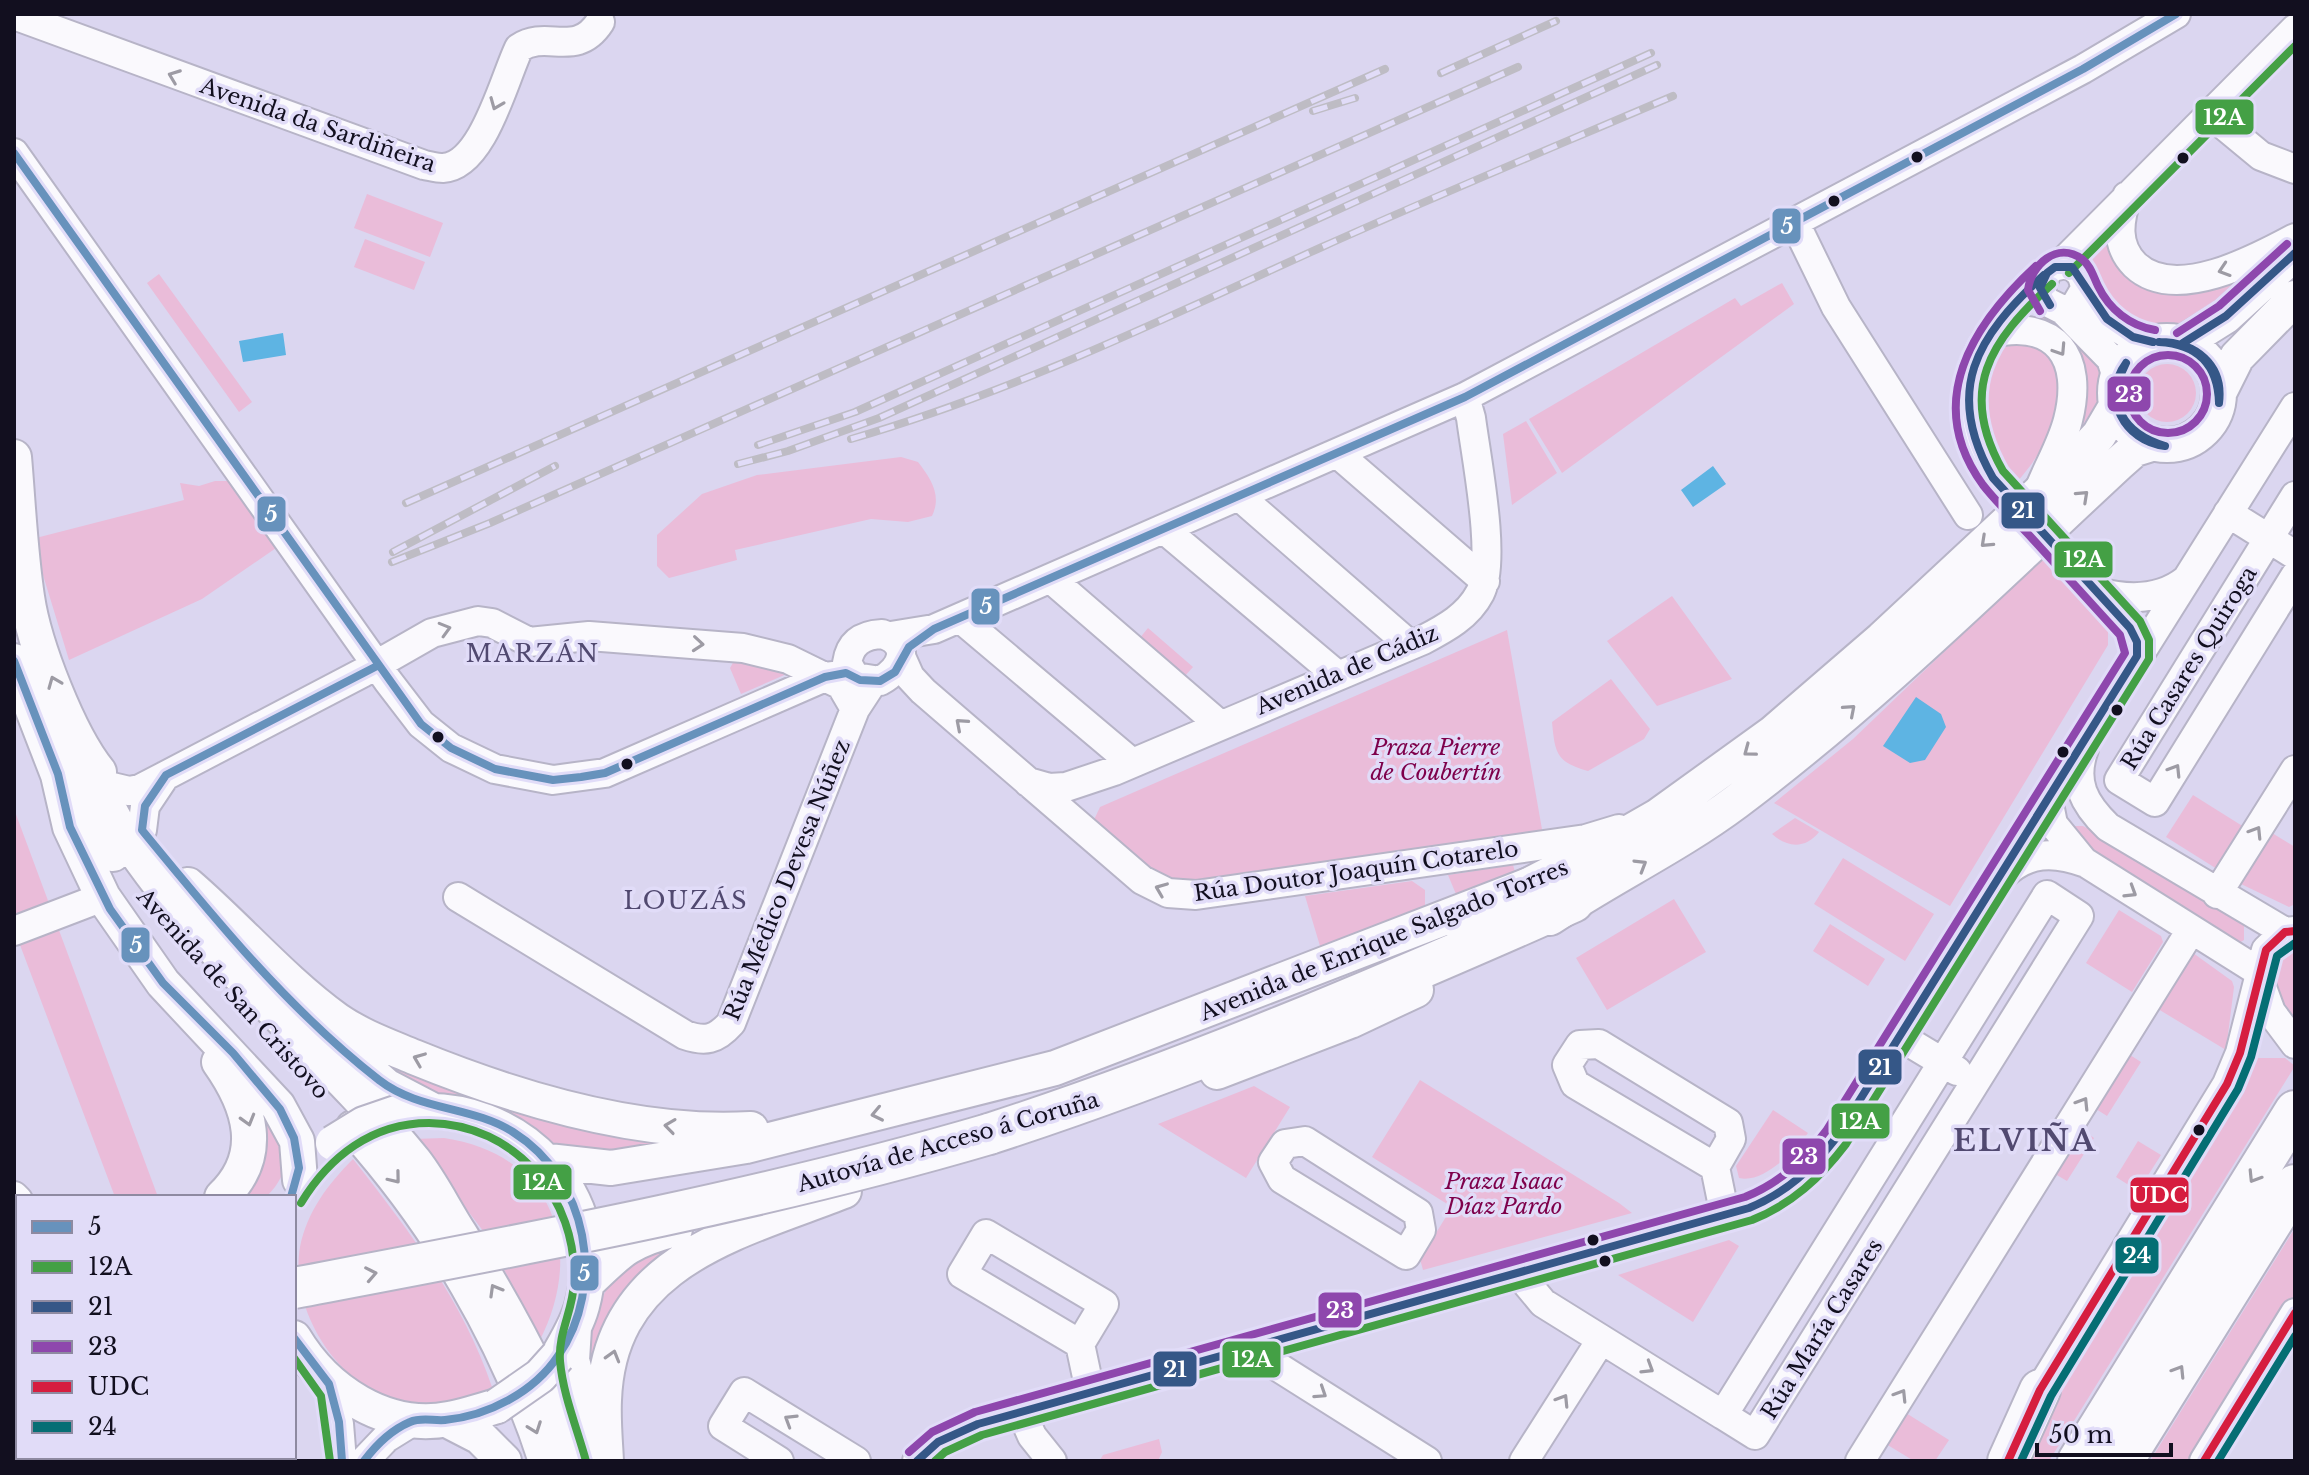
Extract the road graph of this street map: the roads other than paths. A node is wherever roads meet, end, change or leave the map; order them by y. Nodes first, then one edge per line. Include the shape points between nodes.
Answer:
1 (2176, 14) edge
2 (14, 15) edge
3 (608, 16) edge
4 (2295, 29) edge
5 (2209, 113) junction
6 (14, 153) edge
7 (2295, 169) edge
8 (2127, 196) junction
9 (1795, 223) junction
10 (2295, 238) edge
11 (2295, 253) edge
12 (2068, 276) junction
13 (2295, 298) edge
14 (2056, 308) junction
15 (1996, 327) junction
16 (2168, 343) junction
17 (2116, 391) junction
18 (2220, 391) junction
19 (1465, 397) junction
20 (2295, 407) edge
21 (1424, 417) junction
22 (2151, 444) junction
23 (1476, 450) junction
24 (1338, 454) junction
25 (14, 457) edge
26 (2022, 495) junction
27 (2295, 496) edge
28 (1240, 497) junction
29 (2228, 513) junction
30 (1968, 515) dead end
31 (1165, 530) junction
32 (2269, 539) junction
33 (2058, 549) dead end
34 (2295, 555) edge
35 (14, 562) edge
36 (2295, 576) edge
37 (1051, 579) junction
38 (2186, 580) junction
39 (1485, 581) junction
40 (2098, 592) junction
41 (27, 599) junction
42 (960, 618) junction
43 (1410, 645) junction
44 (2141, 646) junction
45 (898, 650) junction
46 (14, 661) edge
47 (377, 666) junction
48 (850, 673) junction
49 (1337, 675) junction
50 (855, 709) junction
51 (1220, 725) junction
52 (2090, 732) junction
53 (84, 753) junction
54 (1123, 767) junction
55 (2295, 770) edge
56 (58, 775) junction
57 (166, 775) junction
58 (1028, 782) junction
59 (112, 787) junction
60 (2045, 810) junction
61 (1658, 816) junction
62 (2108, 827) junction
63 (142, 830) junction
64 (1084, 832) junction
65 (2086, 863) junction
66 (188, 885) junction
67 (1564, 888) junction
68 (1991, 889) junction
69 (2217, 894) junction
70 (103, 897) junction
71 (458, 897) dead end
72 (2260, 920) junction
73 (2191, 930) junction
74 (14, 931) edge
75 (2290, 932) edge
76 (2234, 957) junction
77 (2260, 977) junction
78 (163, 983) junction
79 (1899, 1036) junction
80 (2295, 1044) edge
81 (1943, 1062) junction
82 (1975, 1082) junction
83 (415, 1111) junction
84 (2295, 1111) edge
85 (831, 1124) junction
86 (984, 1124) junction
87 (548, 1161) junction
88 (1715, 1167) junction
89 (2295, 1185) edge
90 (296, 1188) edge
91 (844, 1191) junction
92 (224, 1195) edge
93 (1725, 1216) junction
94 (1406, 1255) junction
95 (296, 1260) edge
96 (1518, 1273) junction
97 (586, 1284) junction
98 (296, 1288) edge
99 (1416, 1300) junction
100 (2295, 1313) edge
101 (1601, 1340) junction
102 (296, 1341) edge
103 (1268, 1341) junction
104 (566, 1342) junction
105 (1080, 1344) junction
106 (329, 1382) junction
107 (2040, 1390) junction
108 (1090, 1391) junction
109 (1021, 1411) junction
110 (1723, 1415) junction
111 (431, 1420) junction
112 (1047, 1460) edge
113 (342, 1461) edge
114 (364, 1461) edge
115 (504, 1461) edge
116 (546, 1461) edge
117 (576, 1461) edge
118 (598, 1461) edge
119 (606, 1461) edge
120 (779, 1461) edge
121 (856, 1461) edge
122 (917, 1461) edge
123 (1427, 1461) edge
124 (1524, 1461) edge
125 (1860, 1461) edge
126 (1995, 1461) edge
127 (2008, 1461) edge
128 (2078, 1461) edge
129 (2123, 1461) edge
130 (2204, 1461) edge

1 - 9 street via 2097,62
3 -> 2 street, Avenida da Sardiñeira via 577,43 535,42 519,48 471,152 444,168
4 - 5 street
5 - 7 street via 2261,156
5 - 8 street
6 - 47 street
10 -> 8 street via 2251,262 2210,275 2162,279 2142,271 2123,247 2120,222
8 - 12 street via 2094,228
9 - 19 street
9 - 30 street via 1836,307
11 - 16 main road via 2226,316
12 - 14 street via 2075,306
12 - 14 street via 2040,288
12 - 15 street
12 - 16 street via 2117,328 2141,341
13 - 18 main road via 2237,357
14 - 15 street via 2016,311
14 - 17 street via 2111,359
15 - 26 street via 1973,367 1966,409 1981,461
15 -> 26 street via 2047,334 2060,344 2071,375 2068,419
16 - 17 main road via 2125,362
16 - 18 main road via 2209,361
17 - 22 main road via 2123,422
17 - 26 main road, Avenida de Enrique Salgado Torres via 2099,435
18 - 22 main road via 2214,419 2205,431 2179,445
19 - 21 street
19 - 23 street
20 - 29 street
21 - 23 street via 1456,427
21 - 24 street
67 -> 22 main road, Avenida de Enrique Salgado Torres via 1671,846 1793,759 2135,449
23 - 39 street
24 - 28 street
24 - 39 street
25 - 41 main road, Avenida de Enrique Salgado Torres
26 -> 61 main road, Avenida de Enrique Salgado Torres via 1882,639 1773,733
27 - 32 street, Rúa Casares Quiroga
28 - 31 street
28 - 43 street
29 - 32 street
29 - 38 street
31 - 37 street
31 - 49 street
32 - 34 street
32 -> 36 street, Rúa Casares Quiroga via 2119,780 2155,802
33 - 40 street
35 - 41 main road
37 - 42 street
37 - 51 street
38 - 40 street via 2146,596
38 - 44 street
39 - 43 street, Avenida de Cádiz via 1454,623
40 - 44 street
53 -> 41 main road, Avenida de Enrique Salgado Torres
42 - 45 street
42 - 54 street
43 - 49 street, Avenida de Cádiz
44 - 52 street
45 - 48 street via 895,672
45 - 48 street via 866,636 858,640
58 -> 45 street, Rúa Doutor Joaquín Cotarelo via 923,691
46 - 56 main road
47 -> 48 street via 432,633 478,621 529,642 589,636 743,648
47 - 48 street via 421,724 451,748 495,769 553,780 605,773
47 - 57 street
48 - 50 street, Rúa Médico Devesa Núñez
48 - 50 street via 848,692
49 - 51 street, Avenida de Cádiz
50 - 71 street, Rúa Médico Devesa Núñez via 731,1023 714,1038 685,1035
51 - 54 street, Avenida de Cádiz
52 - 60 street
52 - 62 street via 2080,762 2080,784 2089,808
53 - 59 main road, Avenida de Enrique Salgado Torres
117 -> 53 main road, Avenida de San Cristovo via 535,1364 417,1164 162,888 114,818
54 - 58 street, Avenida de Cádiz via 1066,787
54 - 64 street, Avenida de Cádiz via 1080,802
69 -> 55 street
56 - 70 main road via 70,827
56 -> 116 main road, Avenida de San Cristovo via 145,900 412,1199 518,1382
57 - 59 street via 129,791
57 - 63 street via 145,806
58 - 64 street, Rúa Doutor Joaquín Cotarelo
59 - 63 main road, Avenida de Enrique Salgado Torres
60 - 62 street
60 - 65 street
60 - 68 street
61 -> 64 street, Rúa Doutor Joaquín Cotarelo via 1586,839 1182,896 1154,888
61 - 67 main road, Avenida de Enrique Salgado Torres
62 - 69 street
63 - 66 main road, Avenida de Enrique Salgado Torres
65 - 68 street via 2053,855 2027,858
65 -> 73 street
66 - 83 main road, Avenida de Enrique Salgado Torres via 338,1045
85 -> 66 main road, Avenida de Enrique Salgado Torres via 691,1129 552,1102 449,1071 339,1021
67 -> 85 main road, Avenida de Enrique Salgado Torres via 1055,1068
67 - 86 highway, Autovía de Acceso á Coruña via 1501,905 1331,984
67 - 91 main road, Avenida de Enrique Salgado Torres via 1484,957 1350,1021 1148,1098
68 - 79 street
69 - 72 street
70 - 74 street
70 - 78 main road
72 - 75 street
72 - 76 street
73 - 76 street
125 -> 73 street
75 - 77 street via 2266,950
76 - 77 street
77 - 80 street via 2271,1012
77 - 107 street via 2227,1084
78 - 90 main road via 278,1106 297,1141
78 -> 92 main road via 234,1084 245,1109 252,1135 249,1159
79 - 81 street
79 - 93 street via 1816,1164 1794,1185
81 - 82 street
81 - 82 street, Rúa María Casares via 2047,895 2079,916
81 - 110 street, Rúa María Casares
82 - 110 street, Rúa María Casares via 1755,1435
83 - 87 main road via 474,1115 514,1133
83 - 90 main road, bridge via 364,1124 333,1143
84 -> 128 highway
85 - 87 main road, Avenida de Enrique Salgado Torres via 746,1146 611,1168
86 - 95 highway, Autovía de Acceso á Coruña via 721,1180
98 -> 86 highway, Autovía de Acceso á Coruña, bridge via 871,1169
87 - 97 main road via 572,1198 585,1240
88 - 88 street via 1731,1139 1728,1123 1599,1044 1580,1045 1567,1065 1575,1084
88 - 93 street
129 -> 89 highway
91 - 97 main road, Avenida de Enrique Salgado Torres via 640,1237
119 -> 91 main road via 608,1372 618,1340 641,1299 668,1269 698,1248
93 - 96 street
94 - 94 street via 1421,1230 1418,1213 1305,1141 1285,1144 1273,1162 1282,1179
94 - 99 street
96 - 99 street
96 - 101 street via 1543,1303
97 - 104 main road
99 - 103 street
100 - 130 street
101 -> 110 street
124 -> 101 street
102 - 106 main road
103 - 108 street
103 -> 123 street via 1275,1365
104 - 111 main road, bridge via 540,1376 497,1406
104 - 118 main road
105 - 105 street via 1104,1304 986,1234 962,1274
105 - 108 street
106 - 111 main road via 378,1411
106 - 113 street
107 - 126 street
107 - 127 highway
108 - 109 street
109 - 112 street
109 - 122 street via 956,1431
111 - 114 street via 386,1438
111 - 115 main road via 480,1437
121 -> 120 street via 744,1392 723,1426

